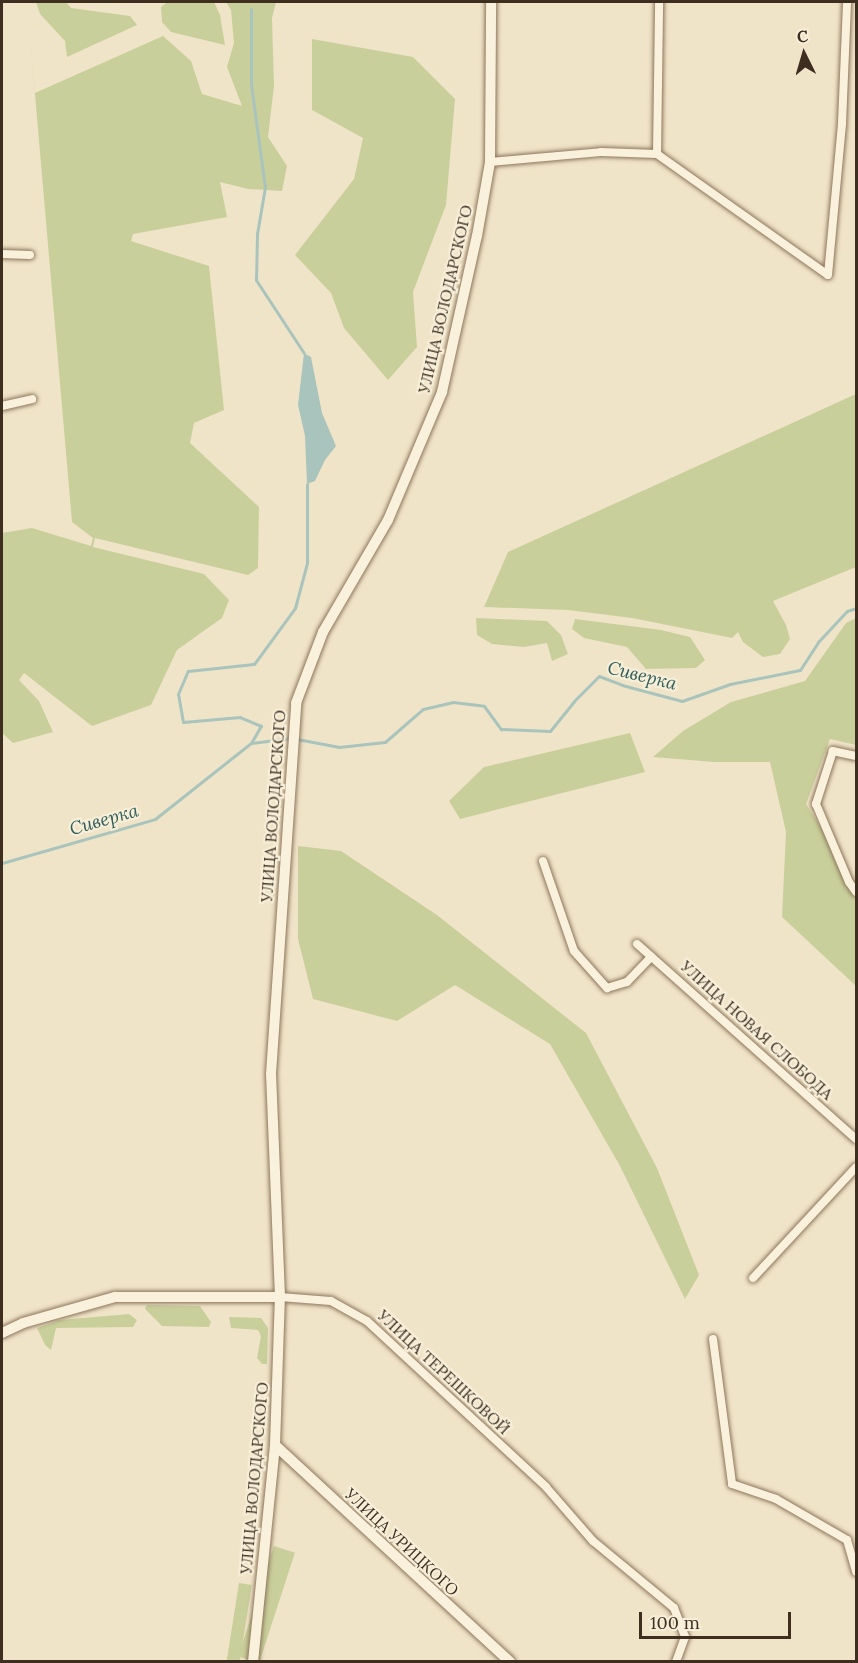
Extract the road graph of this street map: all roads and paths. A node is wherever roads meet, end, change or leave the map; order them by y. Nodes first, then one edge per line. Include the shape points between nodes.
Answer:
1 (491, 2) edge
2 (659, 2) edge
3 (847, 2) edge
4 (657, 153) junction
5 (490, 162) junction
6 (2, 254) edge
7 (30, 255) dead end
8 (32, 399) dead end
9 (2, 406) edge
10 (856, 756) edge
11 (543, 861) dead end
12 (856, 892) edge
13 (637, 944) dead end
14 (651, 957) junction
15 (856, 1139) edge
16 (856, 1167) edge
17 (753, 1278) dead end
18 (280, 1297) junction
19 (2, 1333) edge
20 (714, 1339) dead end
21 (274, 1445) junction
22 (856, 1572) edge
23 (253, 1662) edge
24 (510, 1662) edge
25 (676, 1662) edge

1 - 5 main road, УЛИЦА ВОЛОДАРСКОГО
2 - 4 street
3 - 4 street via 842,123 828,275
4 - 5 street via 601,152
5 - 18 main road, УЛИЦА ВОЛОДАРСКОГО via 442,392 388,520 323,632 296,703 271,1074
6 - 7 street
8 - 9 street
10 - 12 street via 833,751 816,804
11 - 14 street via 574,951 608,988 627,982
13 - 14 street, УЛИЦА НОВАЯ СЛОБОДА
14 - 15 street, УЛИЦА НОВАЯ СЛОБОДА
16 - 17 street
18 - 19 main road, УЛИЦА ТЕРЕШКОВОЙ via 115,1297 23,1323
18 - 21 main road, УЛИЦА ВОЛОДАРСКОГО
18 - 25 street, УЛИЦА ТЕРЕШКОВОЙ via 330,1300 367,1321 546,1487 593,1540 674,1608 685,1637
20 - 22 street via 732,1484 776,1499 847,1540
21 - 23 main road, УЛИЦА ВОЛОДАРСКОГО
21 - 24 main road, УЛИЦА УРИЦКОГО

